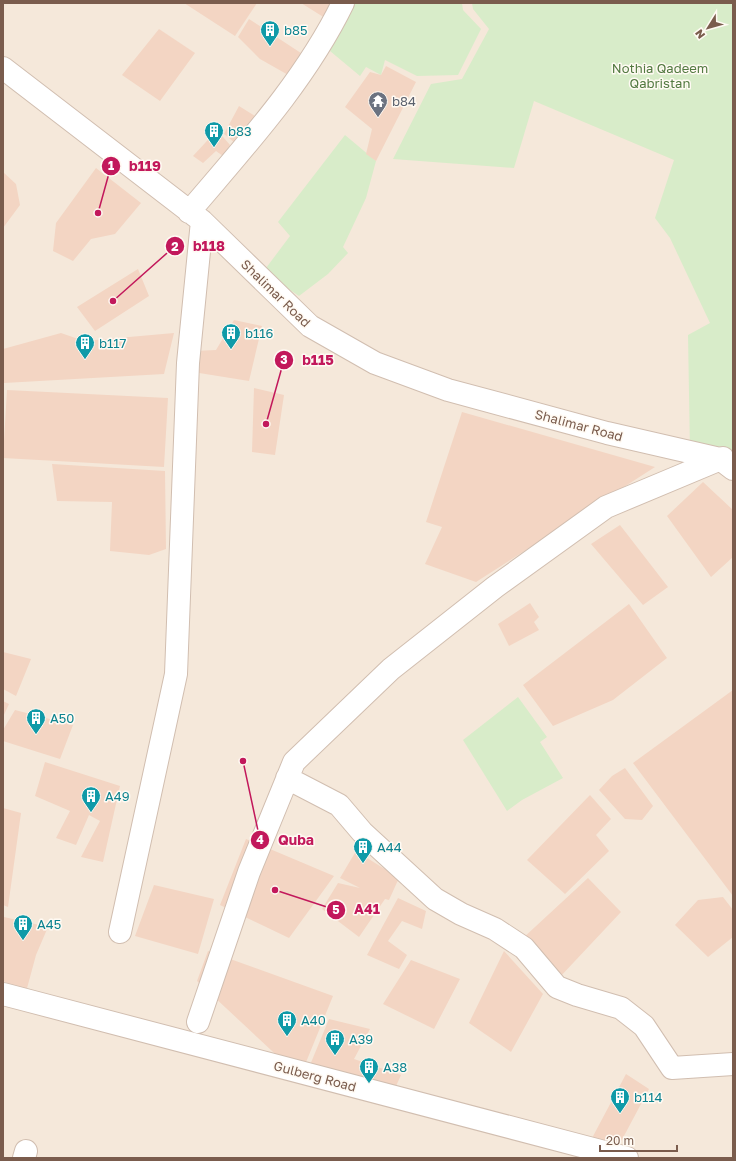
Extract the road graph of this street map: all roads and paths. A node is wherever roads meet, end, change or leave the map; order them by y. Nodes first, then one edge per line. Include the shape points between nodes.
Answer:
1 (343, 3) edge
2 (3, 68) edge
3 (195, 217) junction
4 (729, 460) edge
5 (287, 778) junction
6 (120, 932) dead end
7 (3, 994) edge
8 (198, 1022) dead end
9 (733, 1064) edge
10 (627, 1158) edge

1 - 3 street via 327,35
2 - 3 street, Shalimar Road
3 - 4 street, Shalimar Road via 310,326 375,363 448,390 608,433
3 - 6 street via 176,674
4 - 5 street via 606,507 495,587 391,669 294,762
5 - 8 street via 249,872
5 - 9 street via 339,805 362,832 435,899 495,928 524,948 557,986 577,995 621,1008 644,1026 672,1068
7 - 10 street, Gulberg Road

